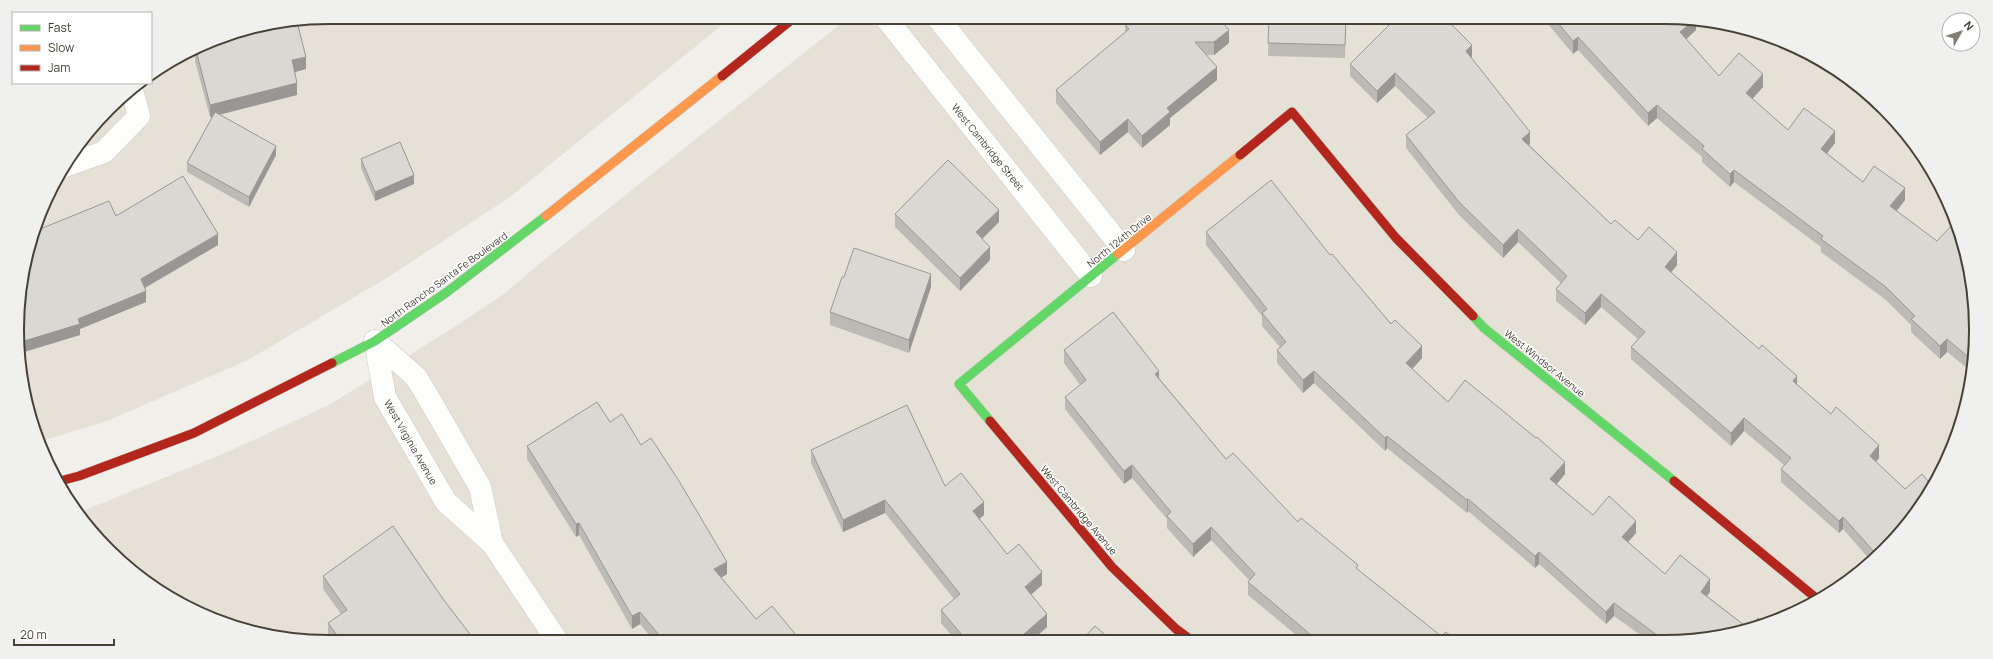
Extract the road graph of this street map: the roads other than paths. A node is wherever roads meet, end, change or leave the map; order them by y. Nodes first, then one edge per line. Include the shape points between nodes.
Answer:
1 (786, 24) edge
2 (891, 24) edge
3 (943, 24) edge
4 (133, 96) edge
5 (1292, 112) joint
6 (73, 163) edge
7 (1124, 250) junction
8 (1091, 276) junction
9 (375, 341) junction
10 (959, 384) joint
11 (64, 480) edge
12 (492, 543) junction
13 (1813, 596) edge
14 (553, 635) edge
15 (1184, 635) edge

1 - 9 street, North Rancho Santa Fe Boulevard via 500,254
2 - 8 street, West Cambridge Street
3 - 7 street
4 - 6 street via 139,116 104,152
5 - 7 street, North 124th Drive
5 - 13 street, West Windsor Avenue via 1396,238 1484,328
7 - 8 street, North 124th Drive
8 - 10 street, North 124th Drive
9 - 11 street, North Rancho Santa Fe Boulevard via 194,433
9 - 12 street, West Virginia Avenue via 416,377 428,397 480,487
9 - 12 street, West Virginia Avenue via 385,397 446,502
10 - 15 street, West Cambridge Avenue via 1112,567
12 - 14 street, West Virginia Avenue

